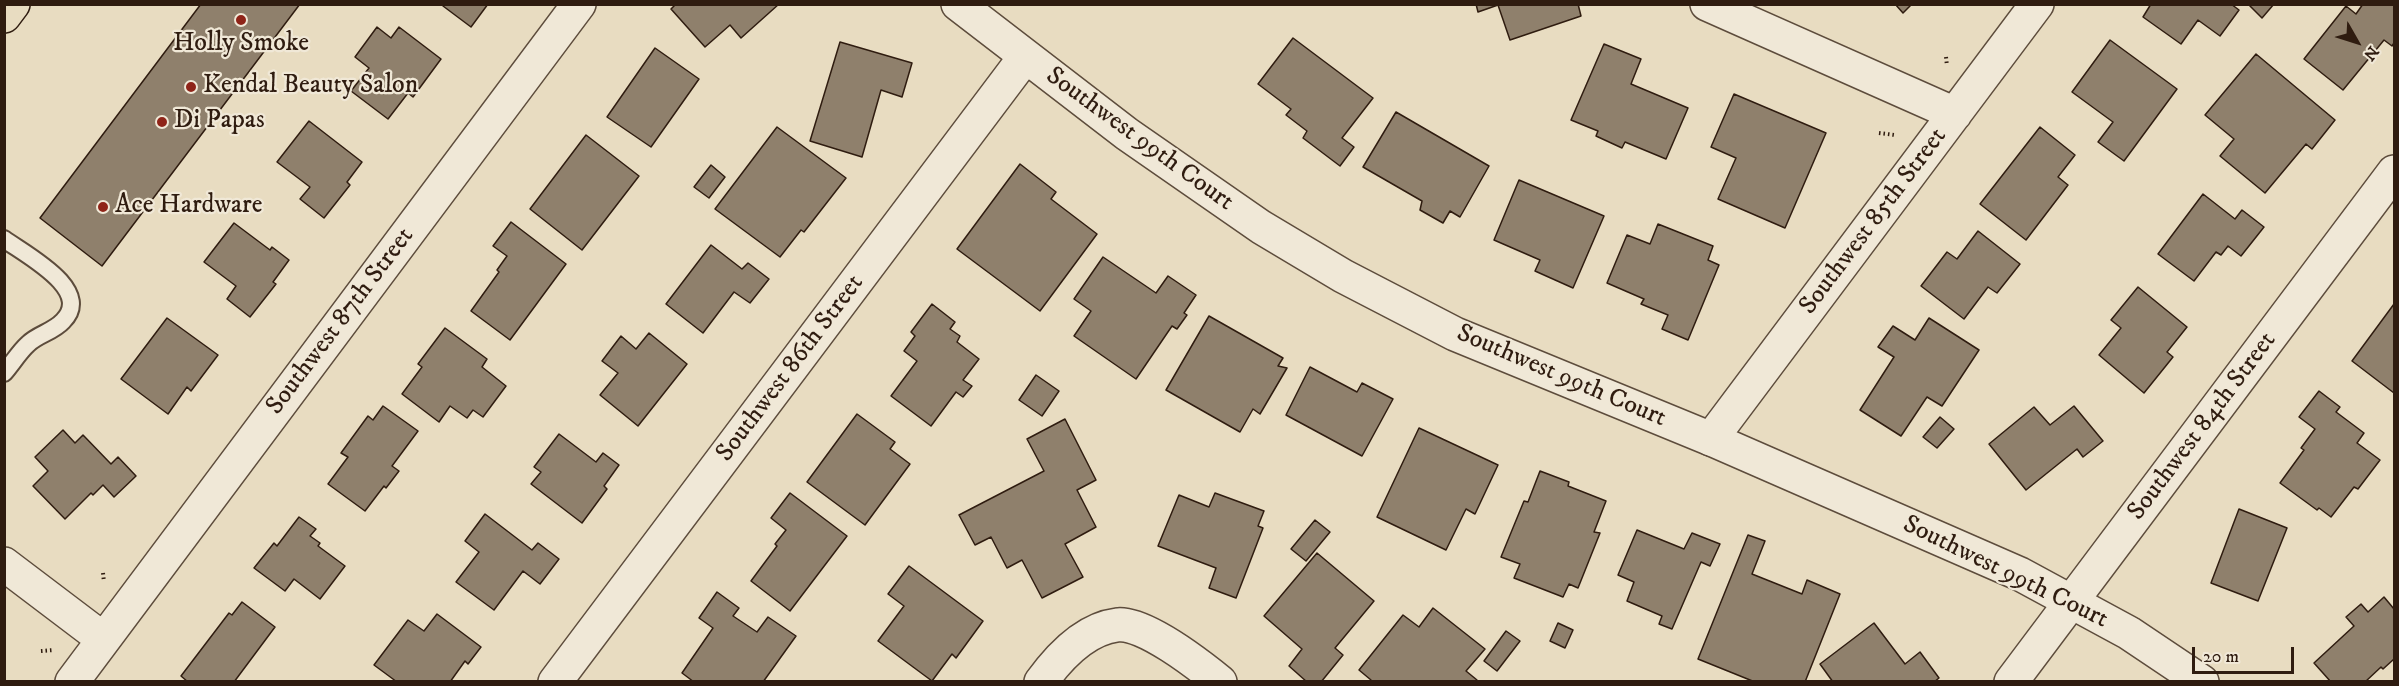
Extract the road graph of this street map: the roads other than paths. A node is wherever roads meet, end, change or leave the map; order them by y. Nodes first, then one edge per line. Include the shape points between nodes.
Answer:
1 (13, 4) edge
2 (579, 4) edge
3 (958, 4) edge
4 (1707, 4) edge
5 (2037, 4) edge
6 (4, 16) edge
7 (1025, 57) junction
8 (1955, 114) junction
9 (2394, 172) edge
10 (4, 239) edge
11 (4, 374) edge
12 (1711, 439) junction
13 (4, 564) edge
14 (2070, 603) junction
15 (103, 639) junction
16 (72, 681) edge
17 (555, 681) edge
18 (1041, 681) edge
19 (1220, 681) edge
20 (2011, 681) edge
21 (2202, 681) edge

1 - 6 main road
2 - 15 street, Southwest 87th Street
3 - 7 street, Southwest 99th Court
4 - 8 street
5 - 8 street, Southwest 85th Street
7 - 12 street, Southwest 99th Court via 1261,227 1344,276 1455,334
7 - 17 street, Southwest 86th Street
8 - 12 street, Southwest 85th Street
9 - 14 street, Southwest 84th Street
10 - 11 lane via 63,282 71,294 72,307 53,330 27,344
12 - 14 street, Southwest 99th Court via 1972,552
13 - 15 street
14 - 20 street, Southwest 84th Street
14 - 21 street, Southwest 99th Court via 2129,633
15 - 16 street, Southwest 87th Street
18 - 19 street via 1076,645 1098,630 1119,624 1143,630 1175,648

